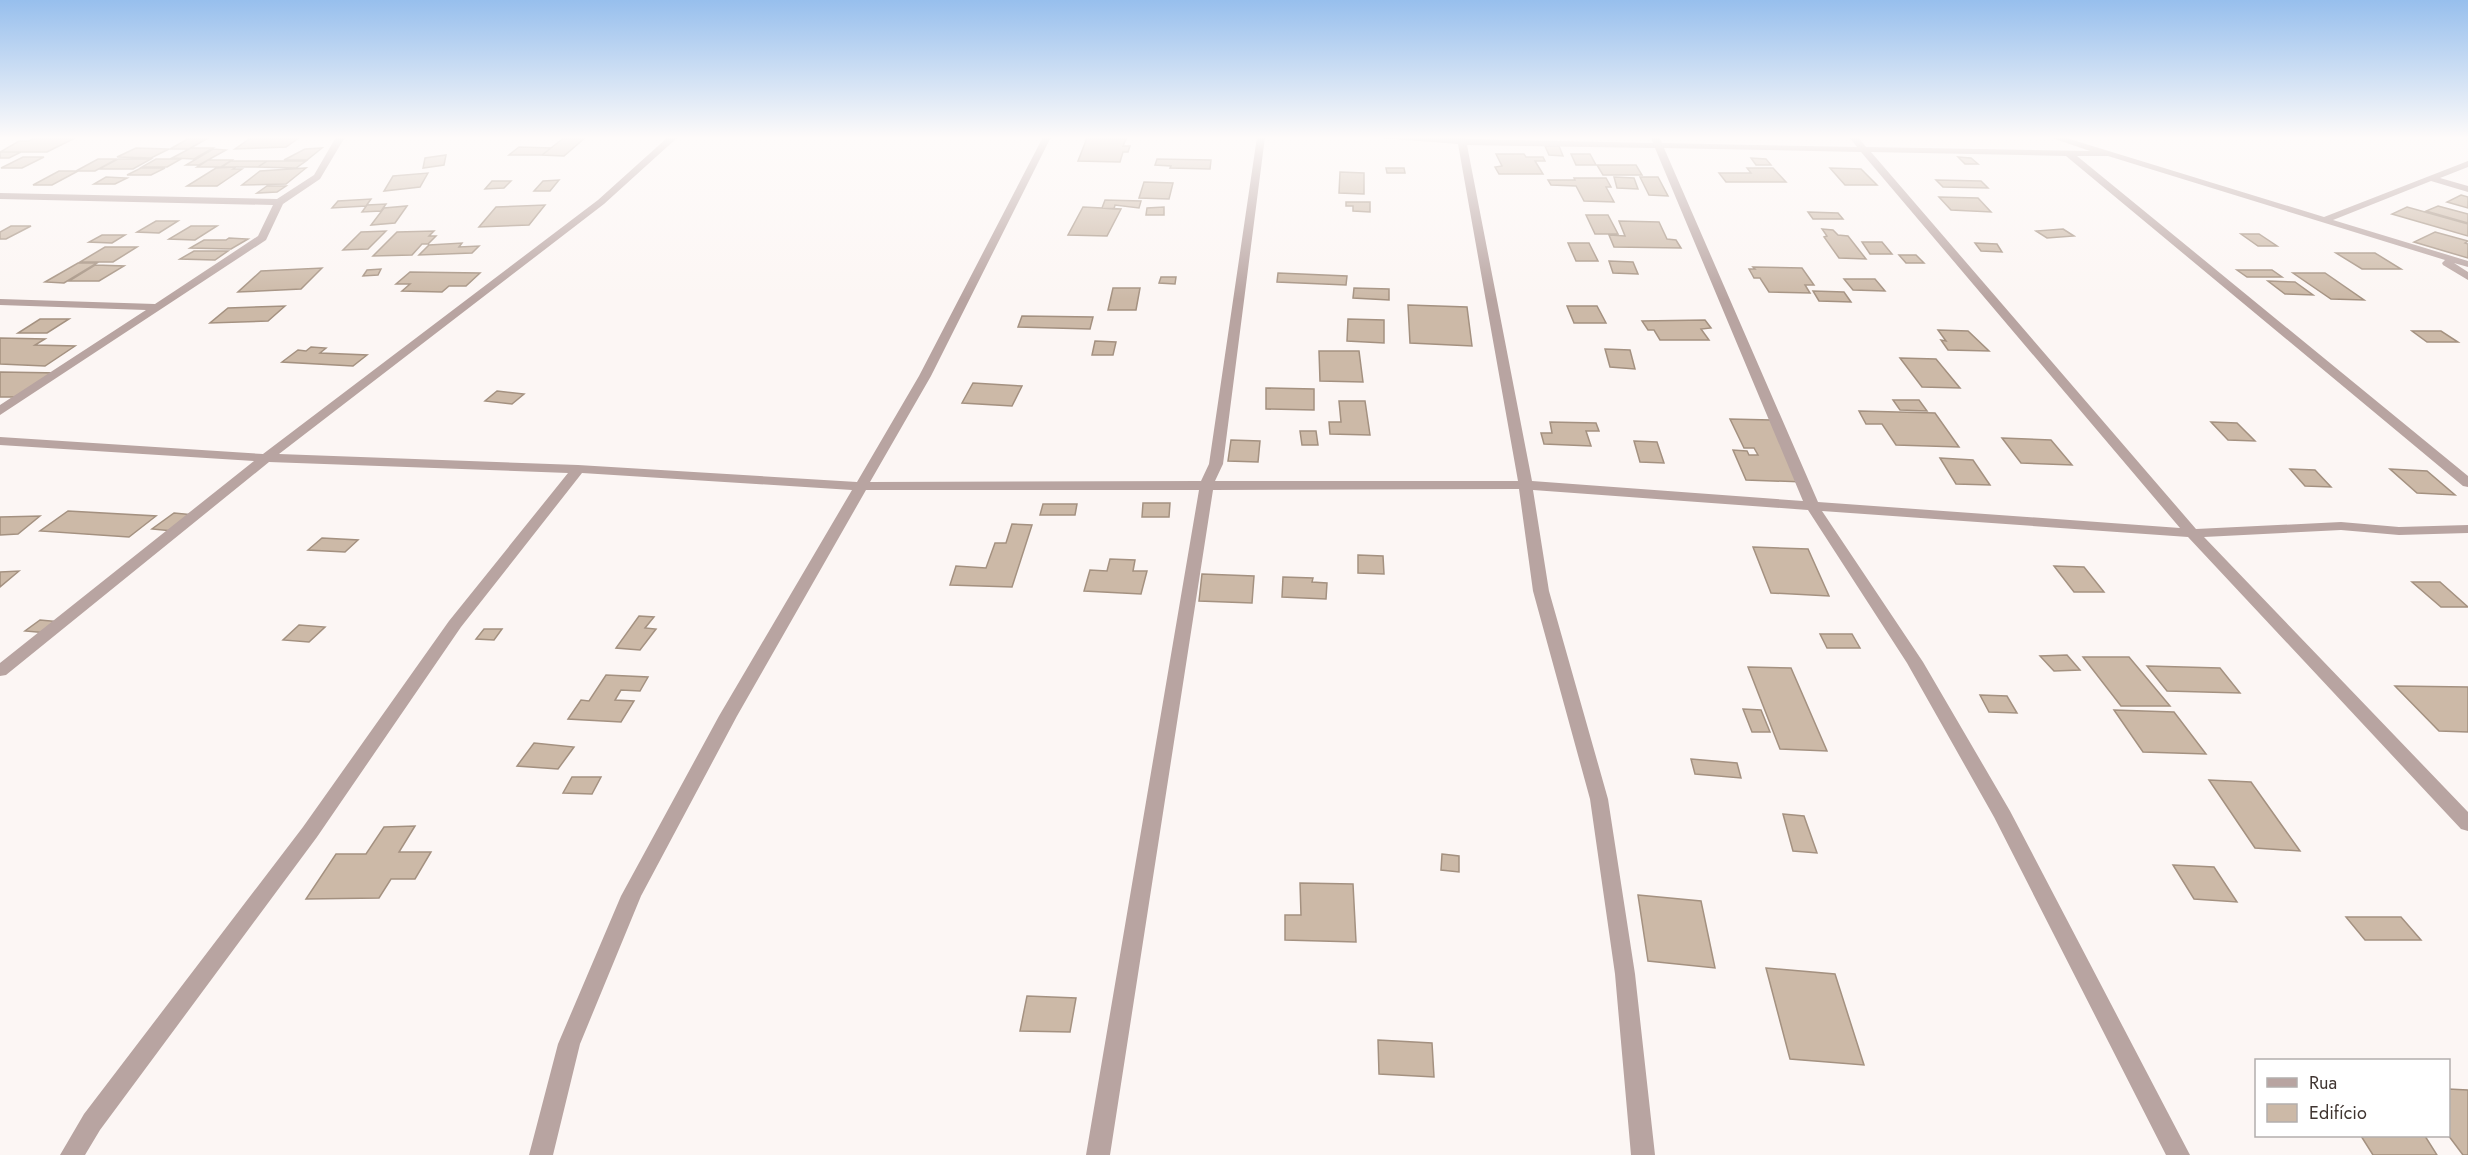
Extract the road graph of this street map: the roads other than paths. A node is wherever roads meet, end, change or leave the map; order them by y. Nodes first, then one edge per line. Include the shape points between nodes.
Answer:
1 (296, 191) edge
2 (613, 191) edge
3 (1019, 191) edge
4 (1254, 191) edge
5 (1472, 191) edge
6 (1678, 191) edge
7 (1899, 191) edge
8 (2114, 191) edge
9 (2228, 191) edge
10 (2397, 191) edge
11 (0, 196) edge
12 (279, 202) junction
13 (2324, 220) junction
14 (2432, 253) junction
15 (2468, 264) edge
16 (2468, 277) edge
17 (0, 302) edge
18 (157, 307) junction
19 (0, 411) edge
20 (0, 441) edge
21 (266, 458) junction
22 (578, 469) junction
23 (2468, 483) edge
24 (1207, 484) junction
25 (1525, 485) junction
26 (862, 486) junction
27 (1813, 507) junction
28 (2468, 529) edge
29 (2192, 533) junction
30 (0, 671) edge
31 (2468, 824) edge
32 (72, 1155) edge
33 (541, 1155) edge
34 (1098, 1155) edge
35 (1642, 1155) edge
36 (2178, 1155) edge

1 - 12 street
2 - 21 street
3 - 26 street via 935,356
4 - 24 street via 1216,464
5 - 25 street
6 - 27 street
7 - 29 street
8 - 23 street
9 - 13 street
10 - 13 street
11 - 12 street
12 - 18 street via 262,238
13 - 14 street
14 - 15 street
14 - 16 street
17 - 18 street
18 - 19 street
20 - 21 street
21 - 22 street
21 - 30 street
22 - 26 street
22 - 32 street via 455,624 310,832 92,1122
24 - 25 street
24 - 26 street
24 - 34 street
25 - 27 street
25 - 35 street via 1541,591 1599,799 1625,974
26 - 33 street via 728,716 632,896 569,1044
27 - 29 street
27 - 36 street via 1916,662 1991,796
28 - 29 street via 2399,531 2341,526
29 - 31 street

